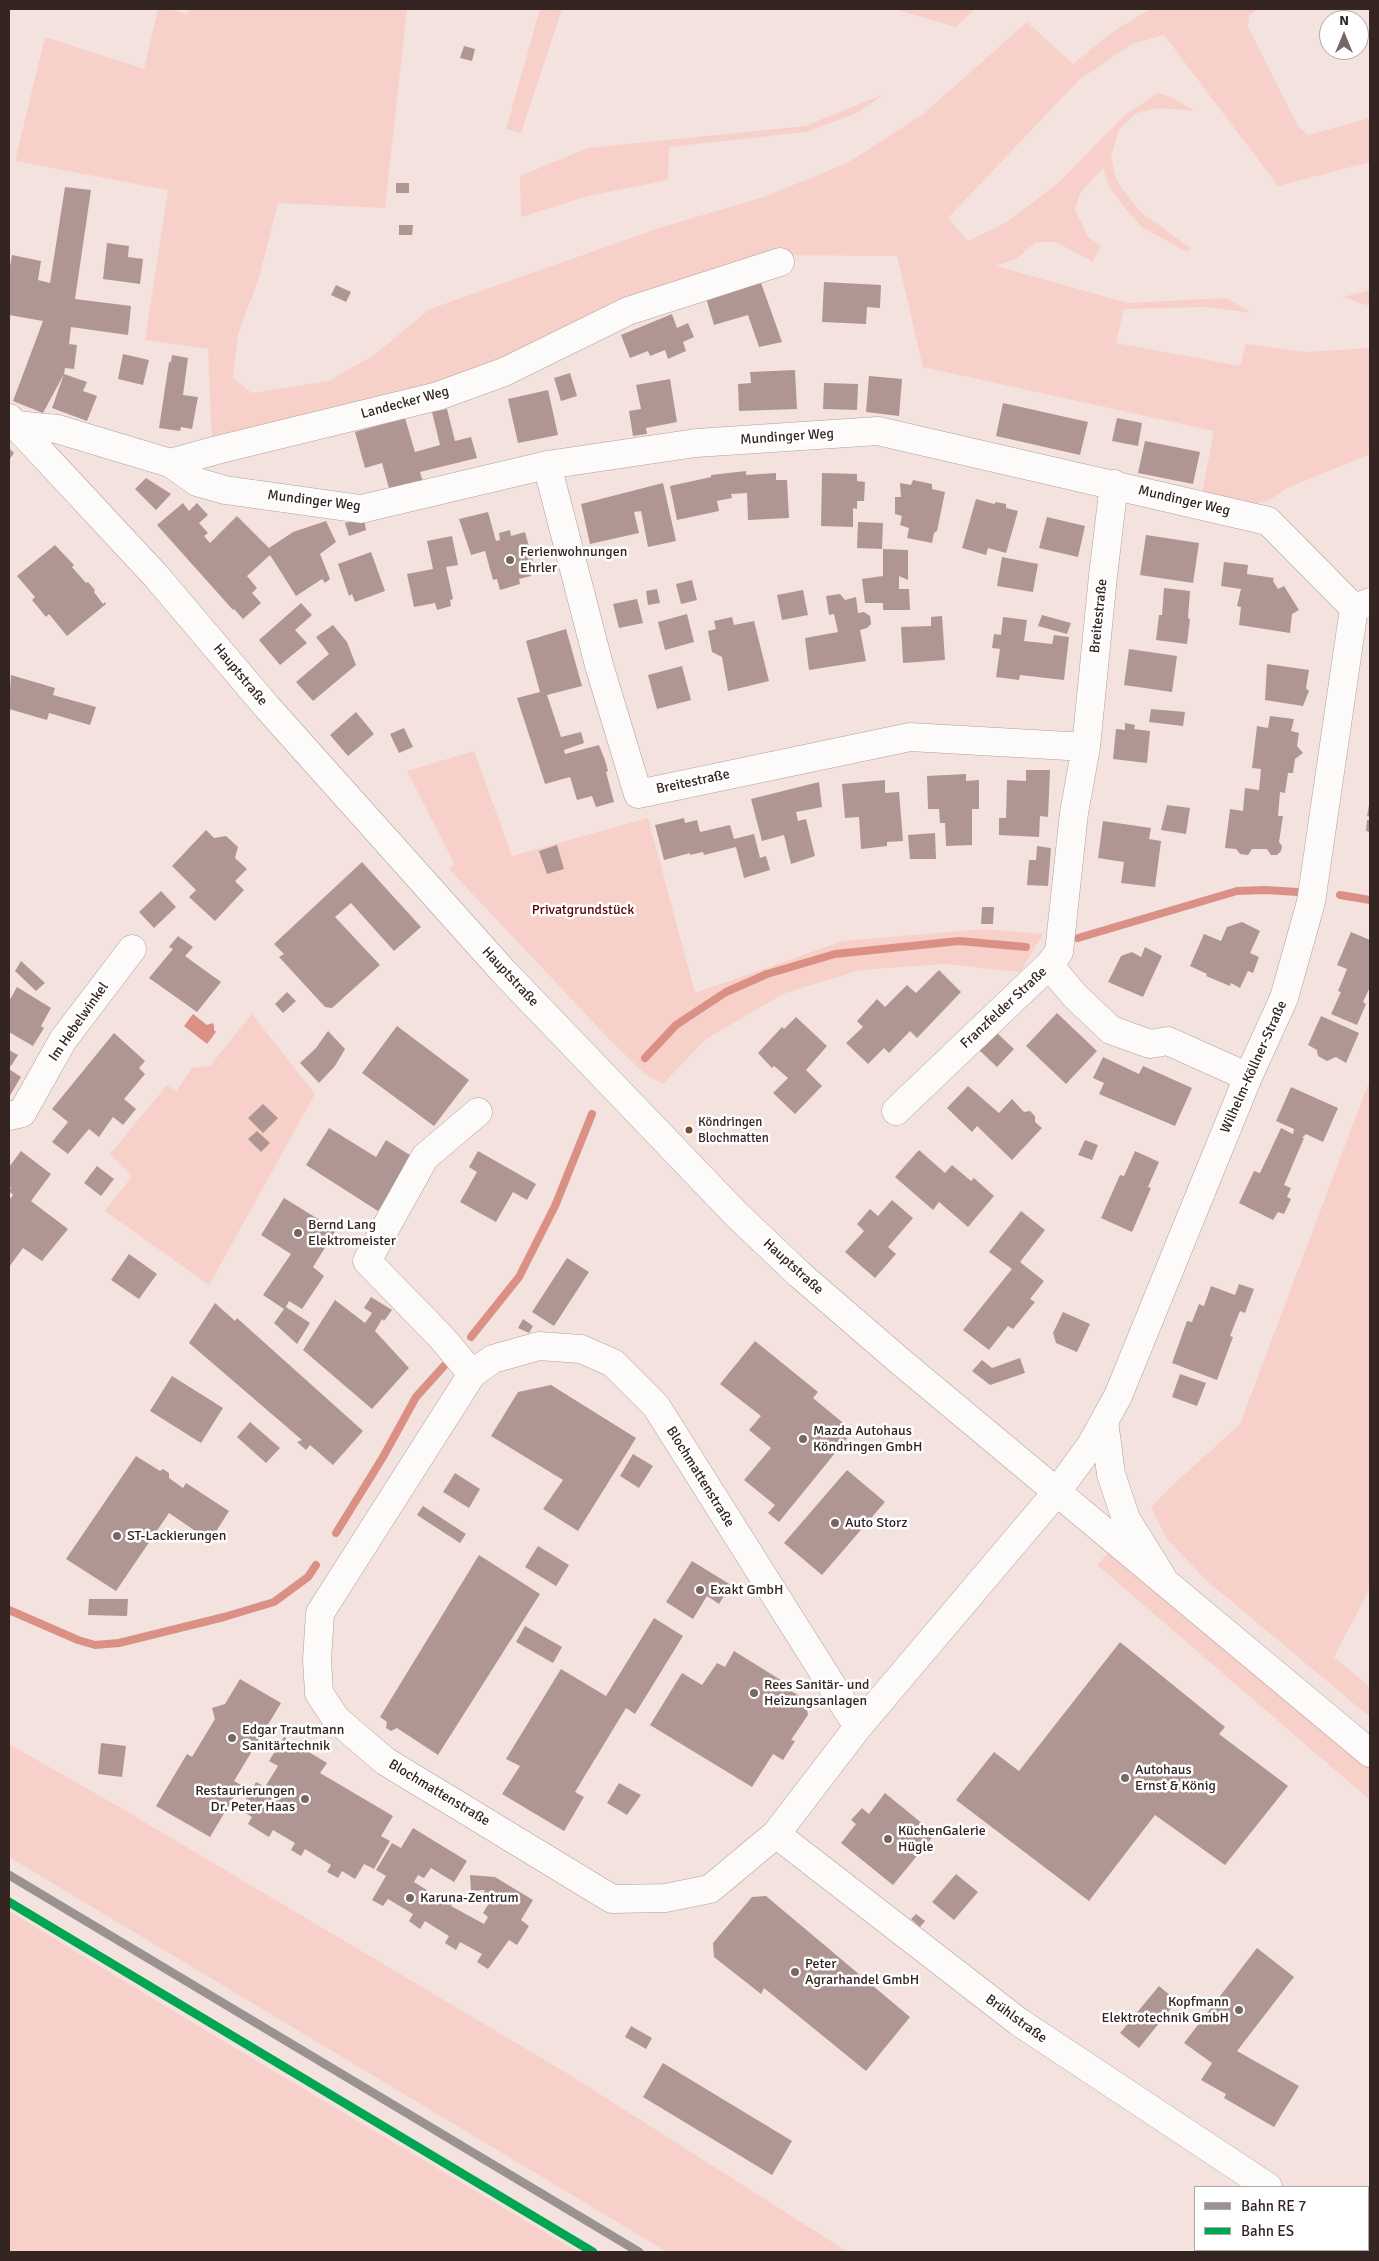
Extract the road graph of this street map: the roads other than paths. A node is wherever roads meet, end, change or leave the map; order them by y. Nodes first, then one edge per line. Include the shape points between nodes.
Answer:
1 (780, 262) dead end
2 (12, 422) edge
3 (170, 463) junction
4 (547, 465) junction
5 (1114, 484) junction
6 (1362, 605) edge
7 (1086, 747) junction
8 (132, 949) dead end
9 (1049, 964) junction
10 (1248, 1077) junction
11 (478, 1112) dead end
12 (896, 1112) dead end
13 (9, 1116) edge
14 (472, 1374) junction
15 (1104, 1421) junction
16 (1056, 1493) junction
17 (1167, 1586) junction
18 (858, 1727) junction
19 (1370, 1753) edge
20 (776, 1834) junction
21 (1266, 2186) edge

1 - 3 street, Landecker Weg via 628,311 504,372 438,396
2 - 3 street via 56,430
2 - 16 street, Hauptstraße via 156,576 267,707 503,971 688,1166 799,1274
3 - 4 street, Mundinger Weg via 197,482 225,490 361,509
4 - 5 street, Mundinger Weg via 696,443 878,431
4 - 7 street, Breitestraße via 599,665 638,794 910,737
5 - 6 street, Mundinger Weg via 1268,521
5 - 7 street, Breitestraße
6 - 10 street, Wilhelm-Köllner-Straße via 1311,902 1284,998
7 - 9 street, Breitestraße via 1074,813 1059,952
8 - 13 street, Im Hebelwinkel via 63,1040 22,1113
9 - 10 street, Franzfelder Straße via 1075,996 1111,1030 1150,1044 1168,1041
9 - 12 street, Franzfelder Straße
10 - 15 street, Wilhelm-Köllner-Straße via 1118,1396
11 - 14 street via 425,1157 367,1261 442,1338
14 - 18 street, Blochmattenstraße via 493,1359 539,1346 581,1349 613,1363 656,1406
14 - 20 street, Blochmattenstraße via 320,1613 319,1693 336,1719 386,1761 612,1899 665,1898 710,1889
15 - 16 street, Wilhelm-Köllner-Straße via 1091,1446
15 - 17 street via 1111,1474 1126,1519
16 - 17 street, Hauptstraße
16 - 18 street, Blochmattenstraße
17 - 19 street, Hauptstraße
18 - 20 street, Blochmattenstraße
20 - 21 street, Brühlstraße via 1019,2022

